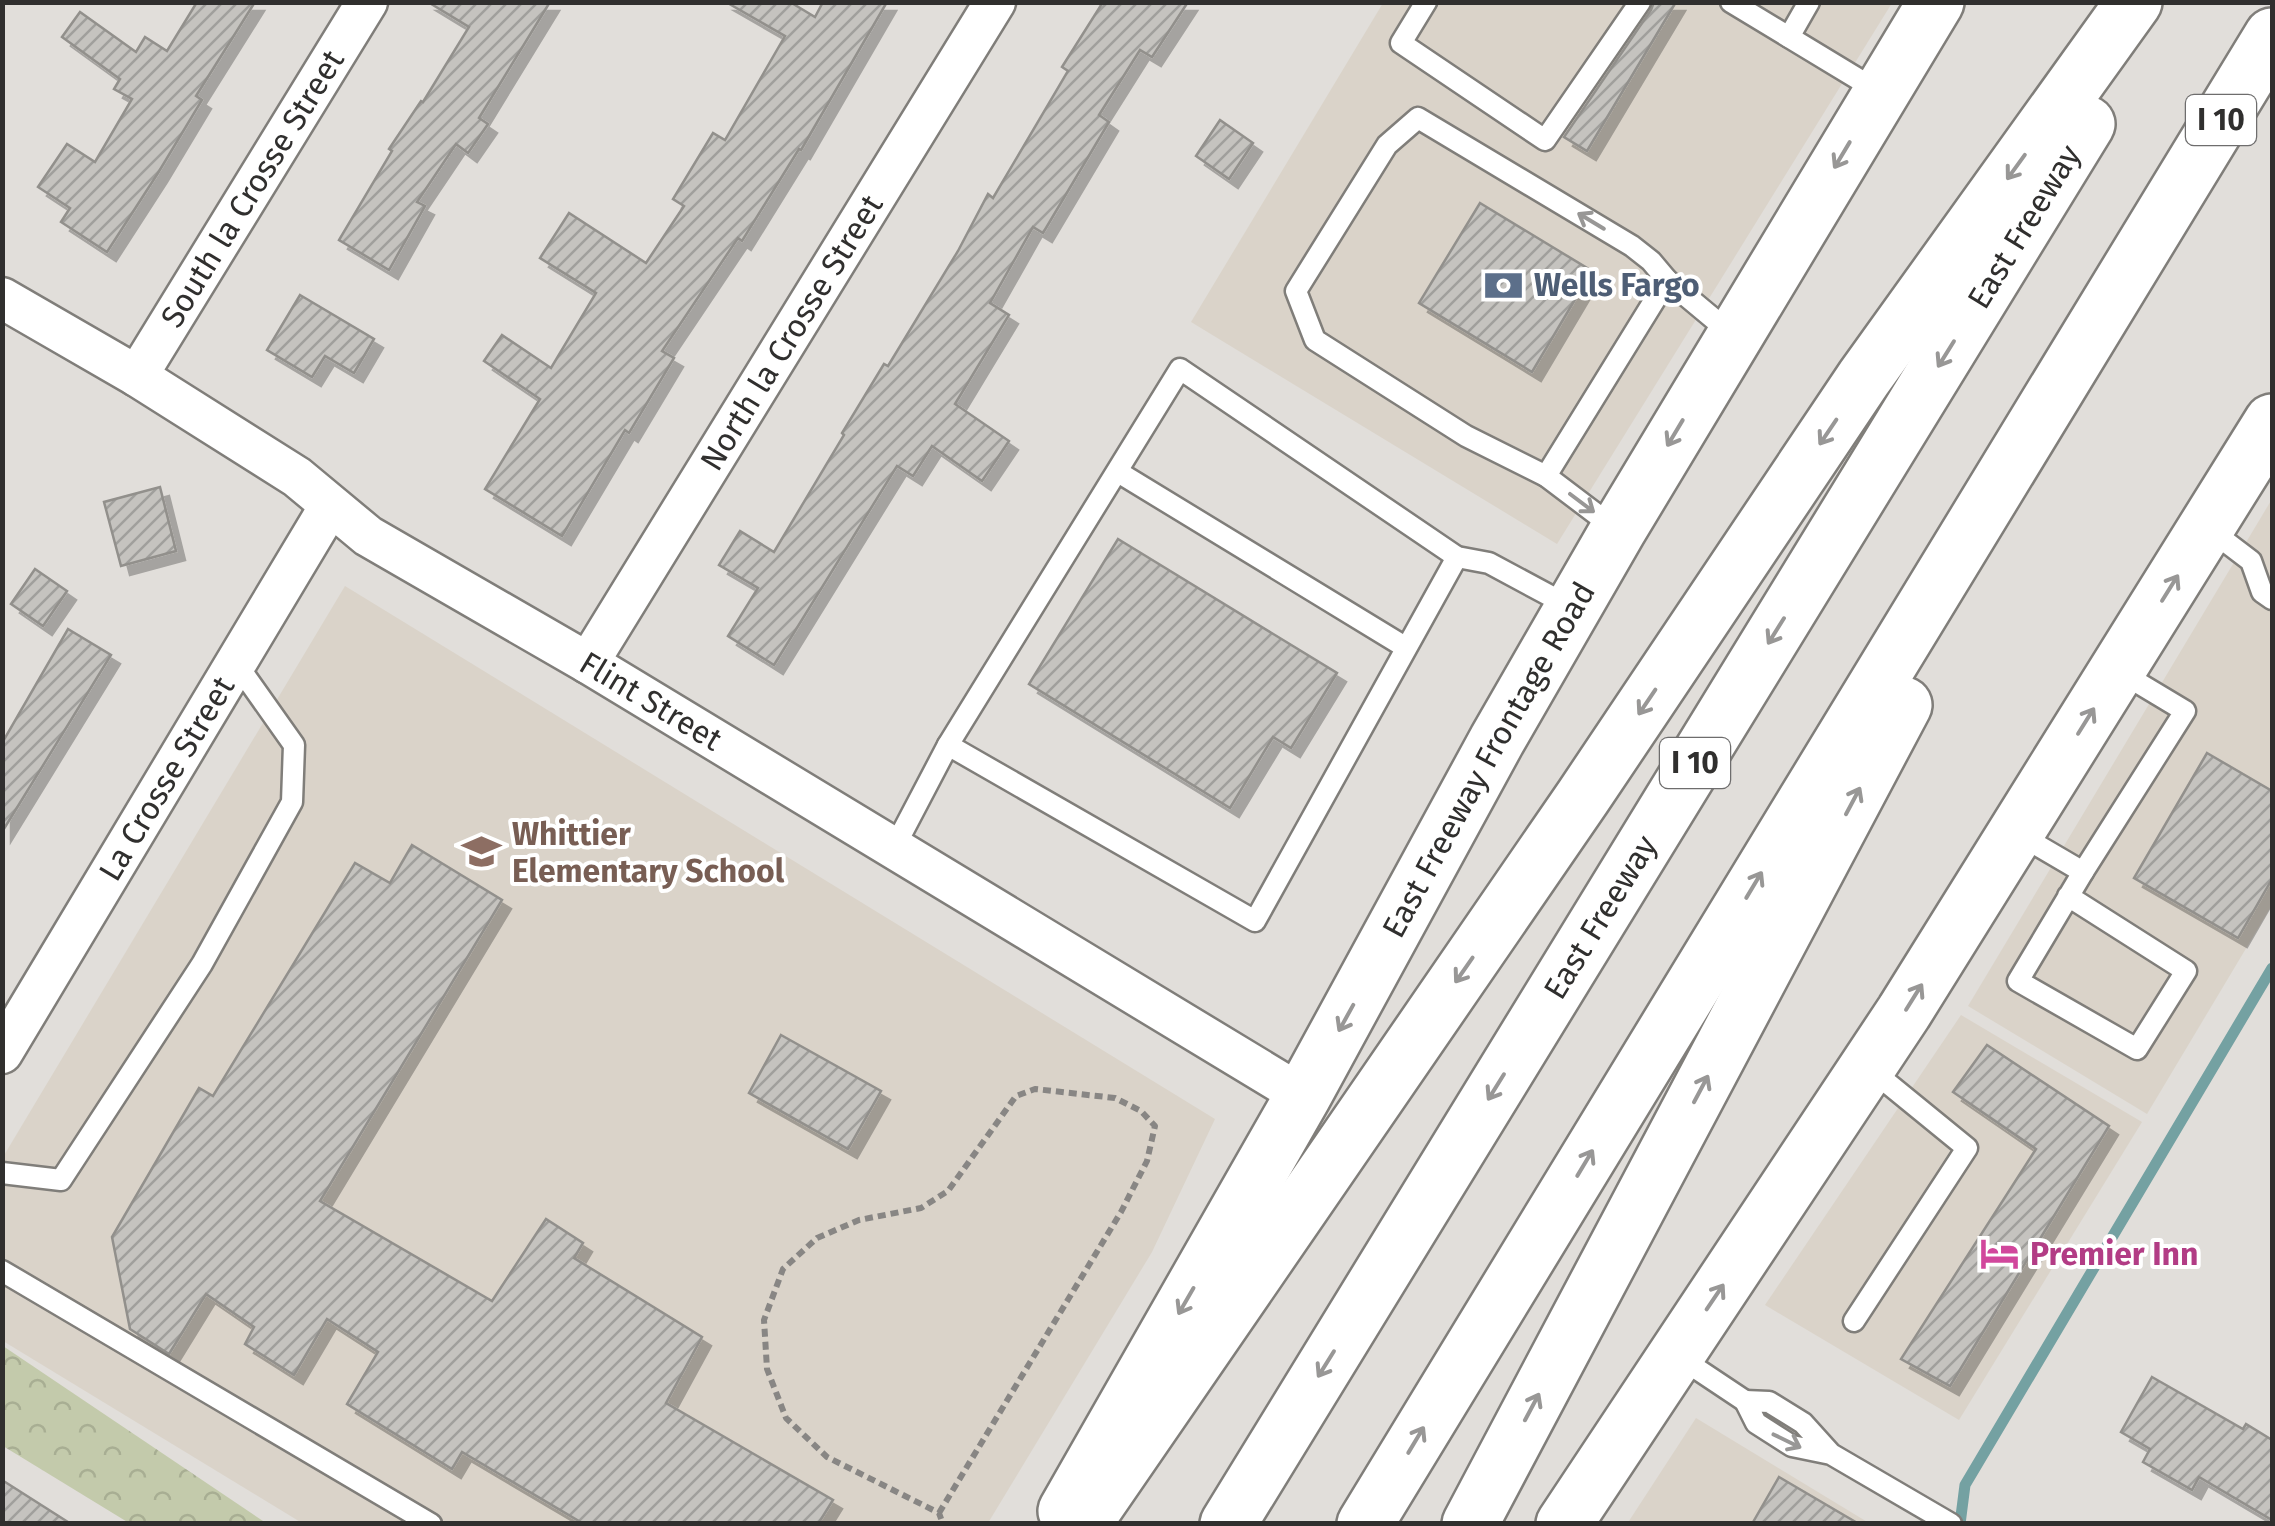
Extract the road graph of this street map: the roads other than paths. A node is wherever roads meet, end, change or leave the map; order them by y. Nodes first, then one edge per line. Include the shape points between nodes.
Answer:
1 (368, 2) edge
2 (995, 2) edge
3 (1426, 2) edge
4 (1640, 2) edge
5 (1731, 2) edge
6 (1809, 2) edge
7 (1936, 2) edge
8 (2134, 2) edge
9 (2162, 2) edge
10 (2272, 36) edge
11 (1788, 37) junction
12 (1880, 92) junction
13 (2169, 204) junction
14 (1667, 280) junction
15 (2, 298) edge
16 (1733, 336) junction
17 (137, 376) junction
18 (2272, 422) edge
19 (1118, 472) junction
20 (1546, 476) junction
21 (330, 506) junction
22 (2207, 528) junction
23 (1618, 530) junction
24 (1457, 557) junction
25 (2272, 599) edge
26 (1573, 608) junction
27 (1406, 648) junction
28 (236, 663) junction
29 (588, 663) junction
30 (2118, 671) junction
31 (948, 746) junction
32 (2016, 833) junction
33 (894, 848) junction
34 (2083, 872) junction
35 (2068, 896) junction
36 (2, 1052) edge
37 (1867, 1067) junction
38 (1303, 1096) junction
39 (2, 1173) edge
40 (2, 1271) edge
41 (1854, 1322) dead end
42 (1676, 1355) junction
43 (432, 1524) edge
44 (1059, 1524) edge
45 (1083, 1524) edge
46 (1228, 1524) edge
47 (1366, 1524) edge
48 (1470, 1524) edge
49 (1564, 1524) edge
50 (1951, 1524) edge

1 - 17 street, South la Crosse Street
2 - 29 street, North la Crosse Street
3 - 4 lane via 1401,44 1546,140
5 - 11 lane
6 - 11 lane
7 - 12 main road, East Freeway Frontage Road
8 -> 45 main road via 1864,378
9 -> 46 main road, East Freeway / I 10
10 - 13 main road, I 10
11 - 12 lane
12 -> 16 main road, East Freeway Frontage Road
47 -> 13 main road, I 10
48 -> 13 main road
14 - 16 lane
14 - 20 lane
14 -> 20 lane via 1632,246 1418,118 1387,145 1296,291 1315,340 1466,436
15 - 17 street, Flint Street
16 -> 23 main road, East Freeway Frontage Road
17 - 21 street, Flint Street via 297,477
18 - 22 main road
19 - 24 lane via 1180,369
19 - 27 lane
19 - 31 lane
20 -> 23 lane
21 - 28 street, La Crosse Street
21 - 29 street, Flint Street via 368,536
22 - 25 lane via 2251,560 2262,592
30 -> 22 main road
23 - 26 main road, East Freeway Frontage Road
24 - 26 lane via 1488,564
24 - 27 lane
26 -> 38 main road, East Freeway Frontage Road
27 - 31 lane via 1255,921
28 - 36 street, La Crosse Street
28 - 39 lane via 294,745 292,802 202,964 61,1180
29 - 33 street, Flint Street
32 -> 30 main road
30 - 34 lane via 2185,712
31 - 33 lane
32 - 34 lane
37 -> 32 main road
33 - 38 street, Flint Street
34 - 35 lane
35 - 35 lane via 2018,981 2137,1049 2186,971
37 - 41 lane via 1966,1148
42 -> 37 main road
38 -> 44 main road, East Freeway Frontage Road
40 - 43 lane
42 - 49 main road
42 - 50 lane via 1745,1401 1769,1402 1803,1423 1831,1454

